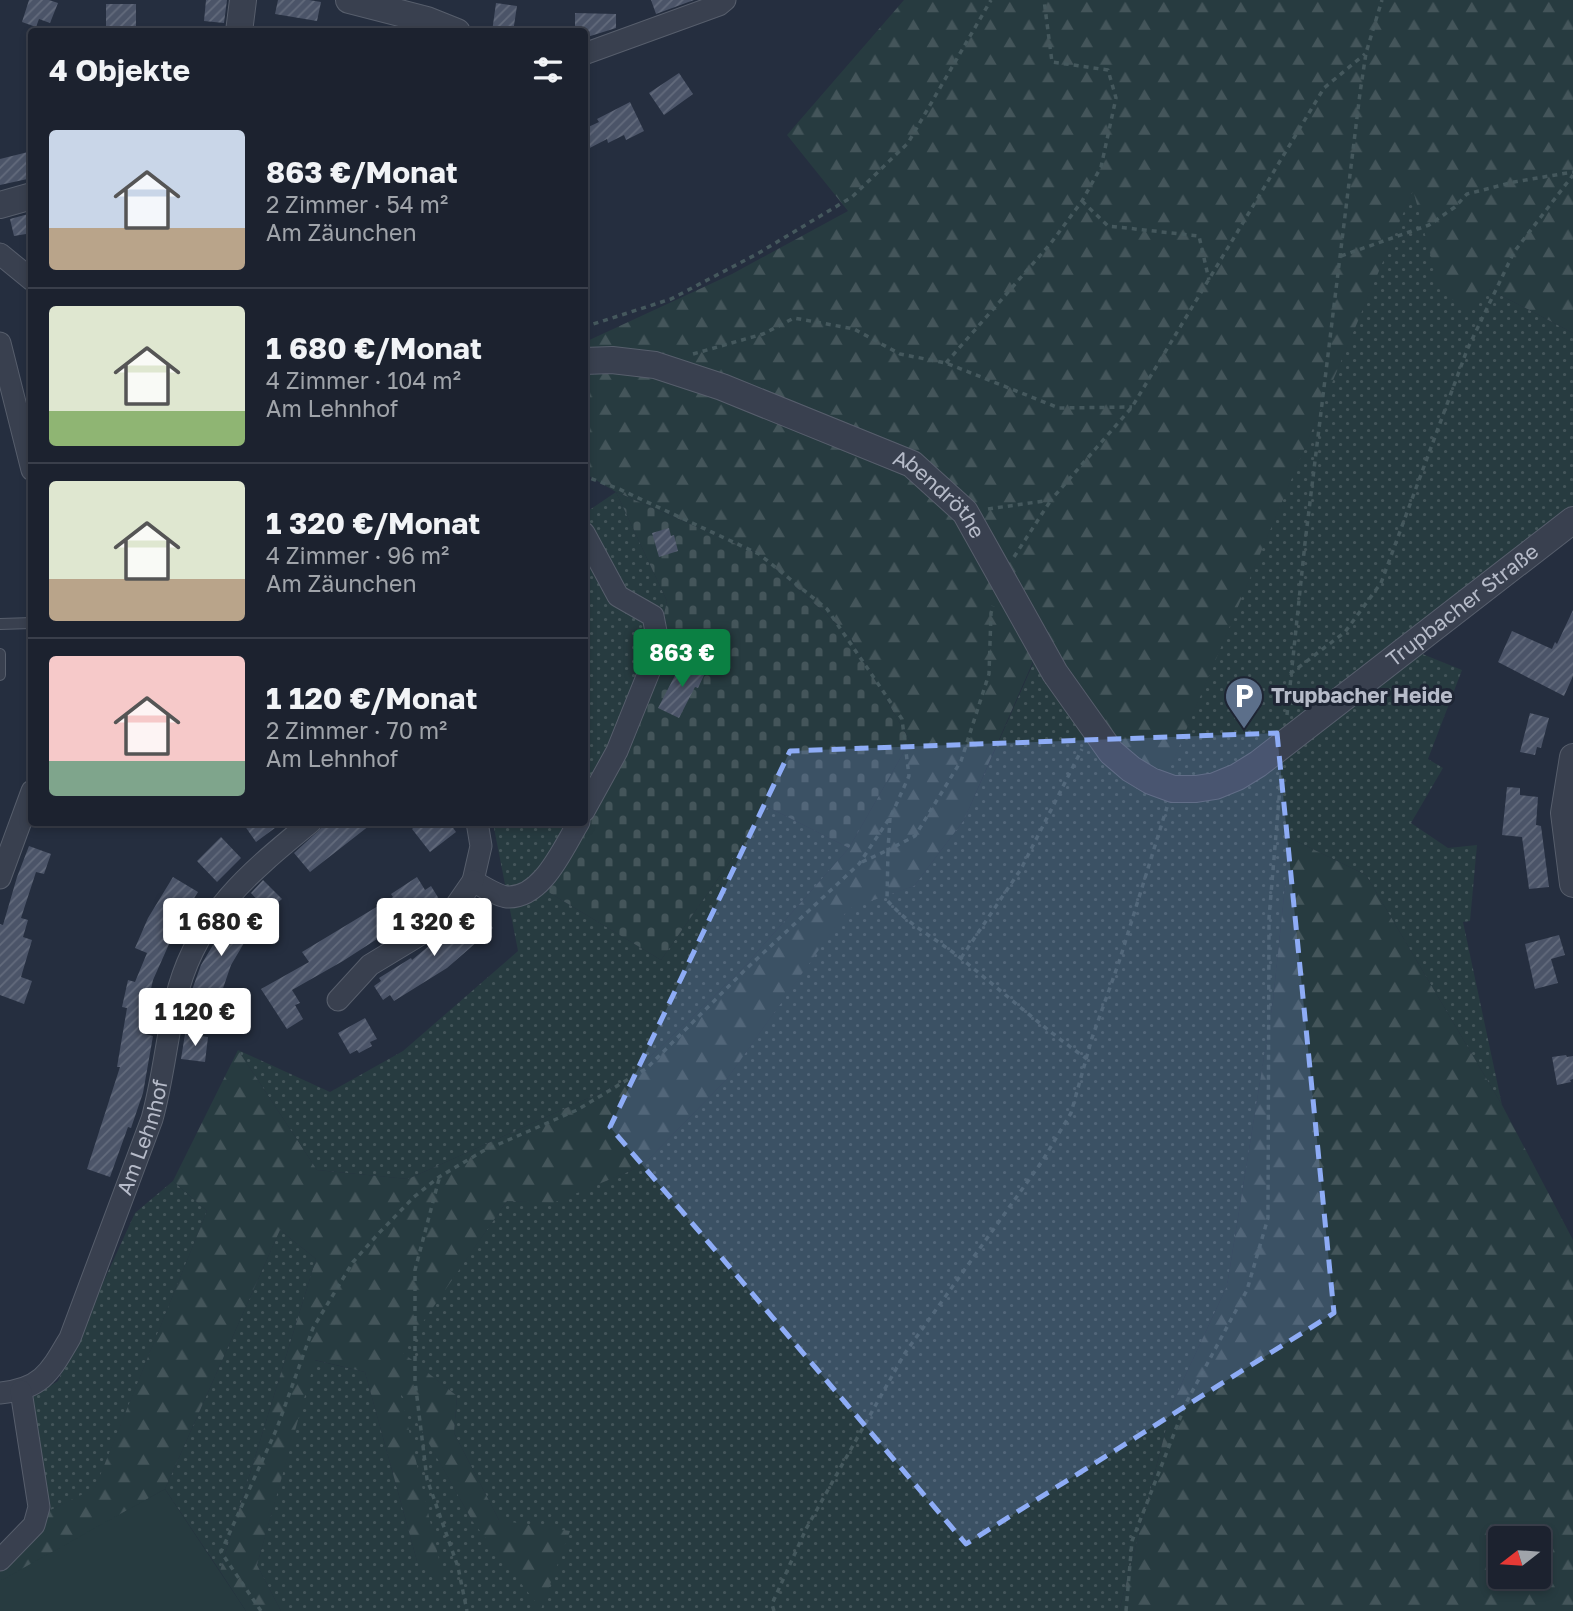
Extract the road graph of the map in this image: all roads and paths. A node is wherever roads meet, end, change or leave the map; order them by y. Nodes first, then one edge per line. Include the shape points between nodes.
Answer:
1 (243, 0) edge
2 (349, 0) edge
3 (725, 0) edge
4 (990, 0) edge
5 (1044, 0) edge
6 (1382, 0) edge
7 (240, 28) edge
8 (447, 28) edge
9 (588, 53) edge
10 (1366, 53) junction
11 (1573, 173) edge
12 (28, 197) edge
13 (1082, 201) junction
14 (0, 205) edge
15 (0, 254) edge
16 (1341, 256) junction
17 (28, 277) edge
18 (1209, 280) junction
19 (588, 326) edge
20 (0, 343) edge
21 (691, 355) dead end
22 (588, 361) edge
23 (946, 363) junction
24 (3, 375) edge
25 (1132, 407) junction
26 (28, 457) edge
27 (588, 477) edge
28 (1051, 500) junction
29 (965, 512) junction
30 (1573, 520) edge
31 (588, 540) edge
32 (1003, 576) junction
33 (28, 623) edge
34 (0, 624) edge
35 (0, 654) edge
36 (1290, 674) junction
37 (0, 675) edge
38 (1093, 728) junction
39 (1285, 744) junction
40 (1573, 757) edge
41 (1173, 789) junction
42 (28, 802) edge
43 (588, 804) edge
44 (891, 816) junction
45 (306, 826) edge
46 (478, 826) edge
47 (576, 826) edge
48 (888, 850) junction
49 (859, 863) junction
50 (0, 878) edge
51 (473, 881) junction
52 (1573, 884) edge
53 (961, 958) junction
54 (338, 1000) dead end
55 (1087, 1059) junction
56 (439, 1177) junction
57 (11, 1392) edge
58 (0, 1560) edge
59 (261, 1611) edge
60 (467, 1611) edge
61 (774, 1611) edge
62 (1126, 1611) edge

1 - 7 street
2 - 8 street
3 - 9 street
4 - 19 path via 908,143 852,197 671,299
5 - 13 path via 1052,62 1108,70 1116,98 1101,167
6 - 10 path
10 - 16 path
10 - 18 path via 1324,88
11 - 16 path via 1466,194 1429,225
11 - 36 path via 1514,252 1467,350 1381,583 1345,632
12 - 14 street
13 - 18 path via 1108,226 1199,236
13 - 23 path
15 - 17 street
16 - 36 path
18 - 25 path
20 - 24 street
21 - 23 path via 763,334 794,318 854,329 900,354
22 - 29 street, Abendröthe via 654,365 800,418 912,464
23 - 25 path via 1059,408
24 - 26 street
25 - 28 path
27 - 44 path via 759,554 827,609 902,719 909,776
28 - 29 path
28 - 32 path
29 - 32 street, Abendröthe
30 - 39 street, Trupbacher Straße
31 - 43 street via 618,596 653,616 659,647 617,751
32 - 38 street, Abendröthe via 1055,673
32 - 48 path via 990,613 989,674 961,761 915,836
33 - 34 lane
35 - 37 lane
36 - 39 path
38 - 41 street, Abendröthe via 1131,769
38 - 53 path via 1021,869
39 - 41 street, Trupbacher Straße via 1237,777 1215,786
39 - 62 path via 1269,918 1268,1218 1247,1290 1186,1403 1132,1541
40 - 52 street via 1564,813
41 - 55 path
42 - 50 street
44 - 48 path
44 - 49 path
45 - 57 street, Am Lehnhof via 226,898 193,953 180,987 152,1119 70,1338 51,1370
46 - 51 street via 481,846
47 - 51 street via 537,887 526,894 506,897
48 - 49 path
48 - 53 path via 887,900 901,916
49 - 56 path via 647,1068 577,1110 483,1151
51 - 54 street via 436,925 370,965
53 - 55 path
55 - 61 path via 1071,1113 1042,1160 905,1353 806,1529 772,1604
56 - 59 path via 353,1262 313,1328 276,1428 221,1552
56 - 60 path via 415,1270 415,1381 427,1479 458,1567
57 - 58 street, Am Lehnhof via 39,1507 34,1525

